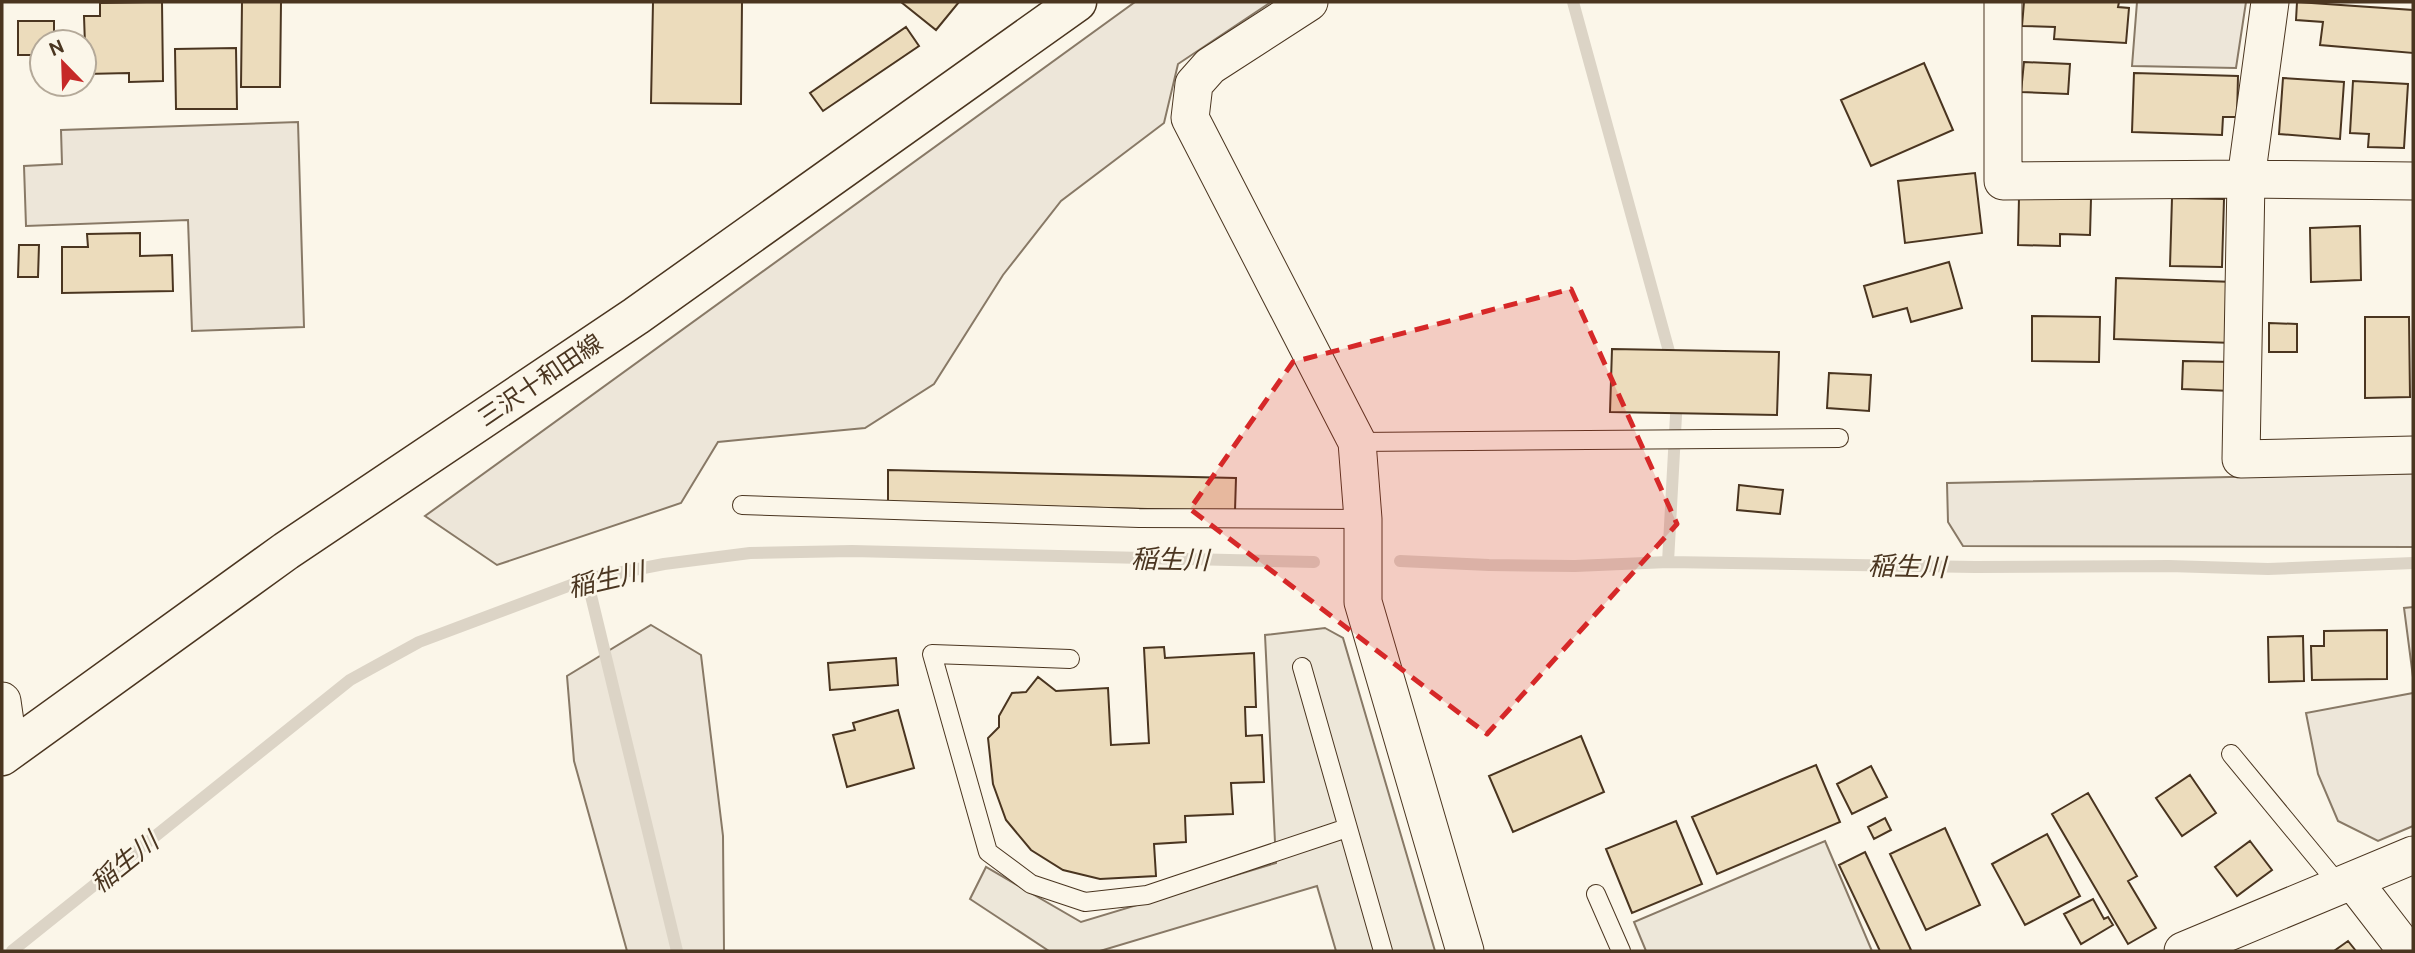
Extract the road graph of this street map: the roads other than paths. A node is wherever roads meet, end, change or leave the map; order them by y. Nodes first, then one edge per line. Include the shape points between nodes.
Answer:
1 (1077, 2) edge
2 (1309, 2) edge
3 (2003, 2) edge
4 (2270, 2) edge
5 (2246, 179) junction
6 (2413, 181) edge
7 (1839, 438) dead end
8 (1357, 442) junction
9 (2413, 455) edge
10 (742, 505) dead end
11 (1363, 519) junction
12 (1070, 659) dead end
13 (1302, 667) dead end
14 (2, 701) edge
15 (6, 753) edge
16 (2231, 754) dead end
17 (1347, 828) junction
18 (2413, 855) edge
19 (2346, 883) junction
20 (1596, 894) dead end
21 (1383, 951) edge
22 (1465, 951) edge
23 (1620, 951) edge
24 (2183, 951) edge
25 (2407, 951) edge

1 - 15 main road, 三沢十和田線 via 636,316 286,551
2 - 8 street via 1210,66 1194,84 1190,118
3 - 5 street via 2003,181
4 - 5 street
5 - 6 street
5 - 9 street via 2241,459
7 - 8 lane
8 - 11 street
10 - 11 lane via 1139,518
11 - 22 street via 1363,602
12 - 17 lane via 932,654 988,852 1031,884 1085,902 1147,895
13 - 17 lane
14 - 15 street
16 - 19 lane
17 - 21 lane
18 - 19 street
19 - 24 street
19 - 25 street
20 - 23 lane

